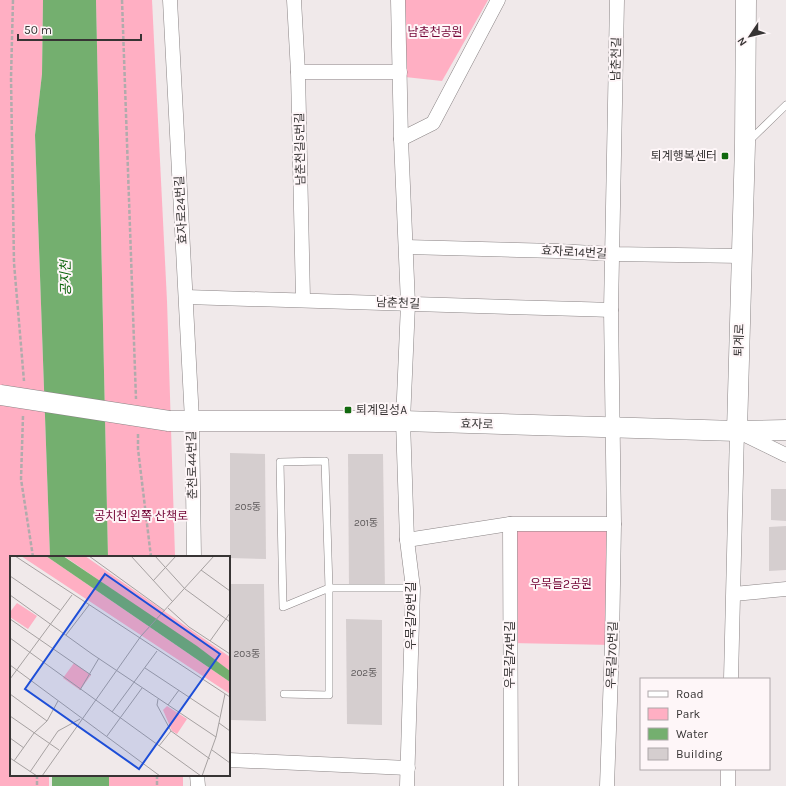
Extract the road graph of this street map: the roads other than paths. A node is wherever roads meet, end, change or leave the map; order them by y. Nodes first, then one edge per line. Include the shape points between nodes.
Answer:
1 (170, 0) edge
2 (294, 0) edge
3 (398, 0) edge
4 (498, 0) edge
5 (617, 0) edge
6 (746, 0) edge
7 (298, 72) junction
8 (400, 72) junction
9 (786, 105) edge
10 (401, 138) junction
11 (745, 144) junction
12 (406, 247) junction
13 (612, 254) junction
14 (742, 256) junction
15 (186, 296) junction
16 (303, 299) junction
17 (408, 304) junction
18 (611, 310) junction
19 (0, 395) edge
20 (192, 420) junction
21 (403, 422) junction
22 (612, 427) junction
23 (786, 430) edge
24 (736, 431) junction
25 (786, 455) edge
26 (510, 524) junction
27 (614, 524) junction
28 (407, 540) junction
29 (194, 556) edge
30 (329, 588) junction
31 (413, 588) junction
32 (786, 589) edge
33 (734, 594) junction
34 (731, 678) edge
35 (284, 694) dead end
36 (230, 760) edge
37 (408, 768) junction
38 (728, 770) edge
39 (197, 776) edge
40 (198, 786) edge
41 (407, 786) edge
42 (511, 786) edge
43 (607, 786) edge
44 (728, 786) edge

1 - 15 street, 효자로24번길
2 - 7 street, 남춘천길5번길
3 - 8 street
4 - 10 street via 432,124
5 - 13 street, 남춘천길
6 - 11 street, 퇴계로
7 - 8 street
7 - 16 street, 남춘천길5번길
8 - 10 street
9 - 11 lane
10 - 12 street
11 - 14 street, 퇴계로
12 - 13 street, 효자로14번길
12 - 17 street
13 - 14 street, 효자로14번길
13 - 18 street, 남춘천길
14 - 24 street, 퇴계로
15 - 16 street, 남춘천길
15 - 20 street, 효자로24번길
16 - 17 street, 남춘천길
17 - 18 street, 남춘천길
17 - 21 street
18 - 22 street, 남춘천길
19 - 20 street, 효자로, bridge via 169,421
20 - 21 street, 효자로
20 - 29 street, 춘천로44번길
21 - 22 street, 효자로
21 - 28 street, 우묵길78번길
22 - 24 street, 효자로
22 - 27 street, 우묵길70번길
23 - 24 street, 효자로
24 - 25 street
24 - 33 street, 퇴계로
26 - 27 street
26 - 28 street
26 - 42 street, 우묵길74번길
27 - 43 street, 우묵길70번길
28 - 31 street, 우묵길78번길
30 - 30 lane via 283,607 280,462 326,461
30 - 31 lane
30 - 35 lane via 329,694
31 - 37 street, 우묵길78번길
32 - 33 street
33 - 34 street, 퇴계로
36 - 37 street
37 - 41 street, 우묵길78번길
38 - 44 street
39 - 40 street

